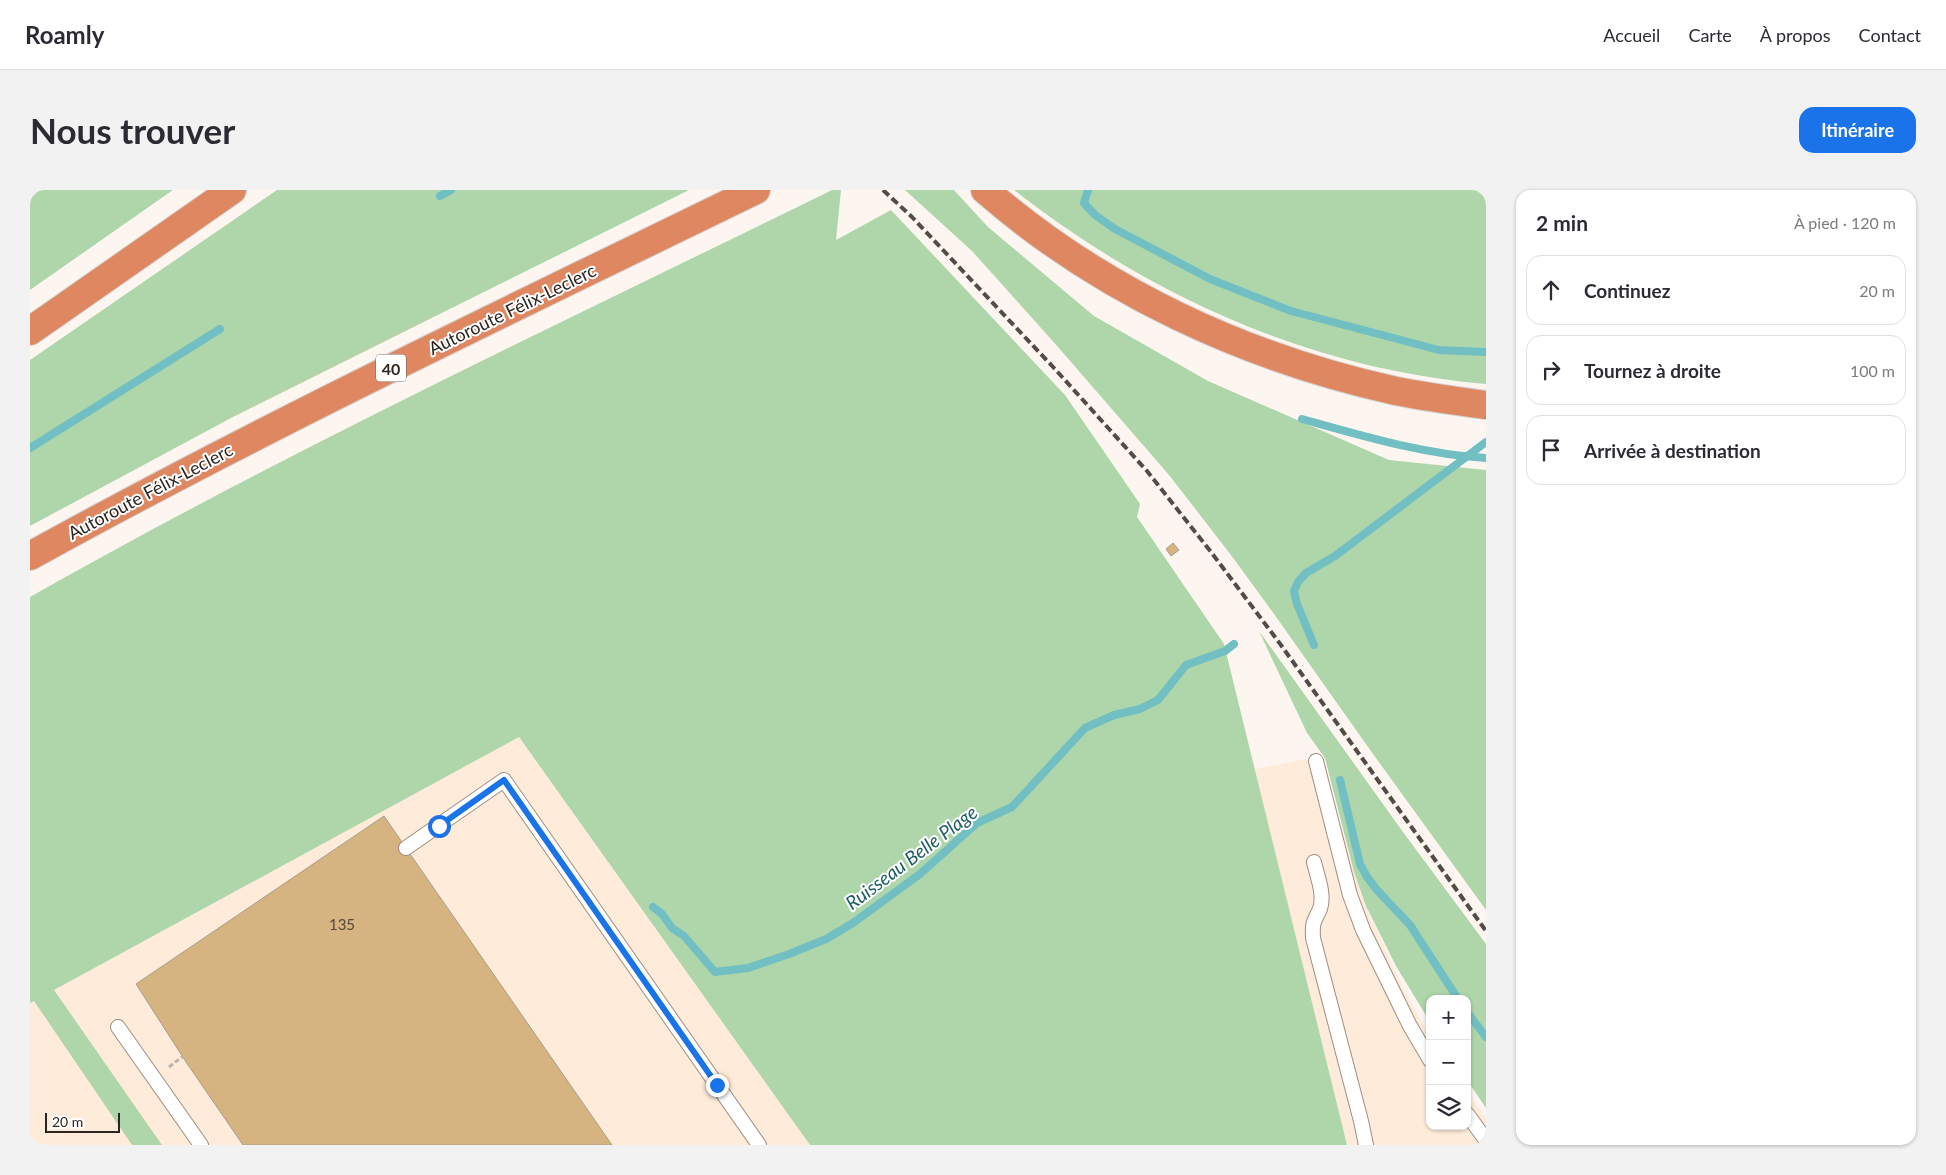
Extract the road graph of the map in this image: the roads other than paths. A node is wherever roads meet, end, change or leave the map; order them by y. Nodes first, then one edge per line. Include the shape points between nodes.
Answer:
1 (232, 190) edge
2 (756, 190) edge
3 (985, 190) edge
4 (30, 331) edge
5 (1486, 405) edge
6 (30, 556) edge
7 (1316, 761) dead end
8 (406, 848) dead end
9 (1314, 862) dead end
10 (118, 1028) dead end
11 (1426, 1053) edge
12 (1471, 1119) edge
13 (1486, 1140) edge
14 (201, 1145) edge
15 (759, 1145) edge
16 (1366, 1145) edge

1 - 4 highway
2 - 6 highway, Autoroute Félix-Leclerc / 40 via 265,431
3 - 5 highway via 1064,252 1195,325 1347,379 1397,391
7 - 11 lane via 1357,913
8 - 15 lane via 504,780
9 - 16 lane via 1321,898 1312,927 1313,938
10 - 14 lane
12 - 13 lane

